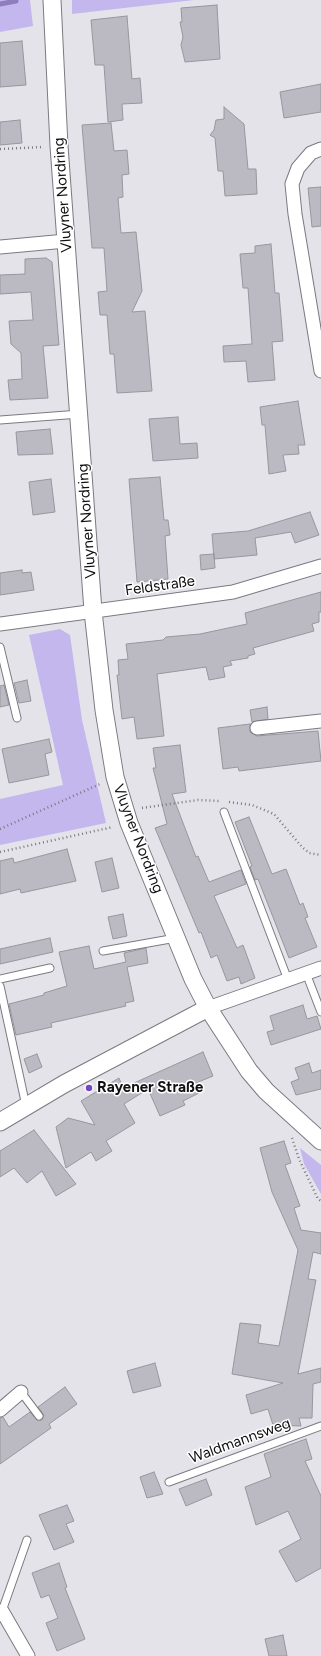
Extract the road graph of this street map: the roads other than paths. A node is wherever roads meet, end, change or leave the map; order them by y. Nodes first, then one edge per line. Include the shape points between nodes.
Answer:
1 (52, 0) edge
2 (321, 149) edge
3 (66, 241) junction
4 (0, 247) edge
5 (321, 371) edge
6 (80, 414) junction
7 (0, 420) edge
8 (321, 566) edge
9 (93, 611) junction
10 (0, 624) edge
11 (0, 647) edge
12 (17, 718) dead end
13 (321, 721) edge
14 (257, 728) dead end
15 (224, 812) dead end
16 (176, 938) junction
17 (103, 951) dead end
18 (50, 968) dead end
19 (321, 968) edge
20 (306, 973) junction
21 (0, 979) edge
22 (288, 980) junction
23 (0, 986) edge
24 (208, 1008) junction
25 (321, 1012) edge
26 (26, 1106) junction
27 (0, 1122) edge
28 (321, 1141) edge
29 (21, 1392) joint
30 (0, 1410) edge
31 (39, 1416) dead end
32 (321, 1426) edge
33 (169, 1482) dead end
34 (28, 1540) dead end
35 (3, 1619) edge
36 (28, 1656) edge

1 - 3 street, Vluyner Nordring
2 - 5 street via 311,153 298,168 292,184
3 - 4 street
3 - 6 street, Vluyner Nordring
6 - 7 lane
6 - 9 street, Vluyner Nordring
8 - 9 street, Feldstraße via 233,592
9 - 10 street, Feldstraße
9 - 16 street, Vluyner Nordring via 104,710 115,777 129,823
11 - 12 lane
13 - 14 street
15 - 22 lane
16 - 17 lane
16 - 24 street, Vluyner Nordring
18 - 21 lane
19 - 20 street
20 - 22 street
20 - 25 lane
22 - 24 street
23 - 26 lane
24 - 26 street
24 - 28 street, Vluyner Nordring via 249,1071 266,1092
26 - 27 street
29 - 30 street
29 - 31 lane
32 - 33 lane, Waldmannsweg
34 - 35 lane
35 - 36 street

